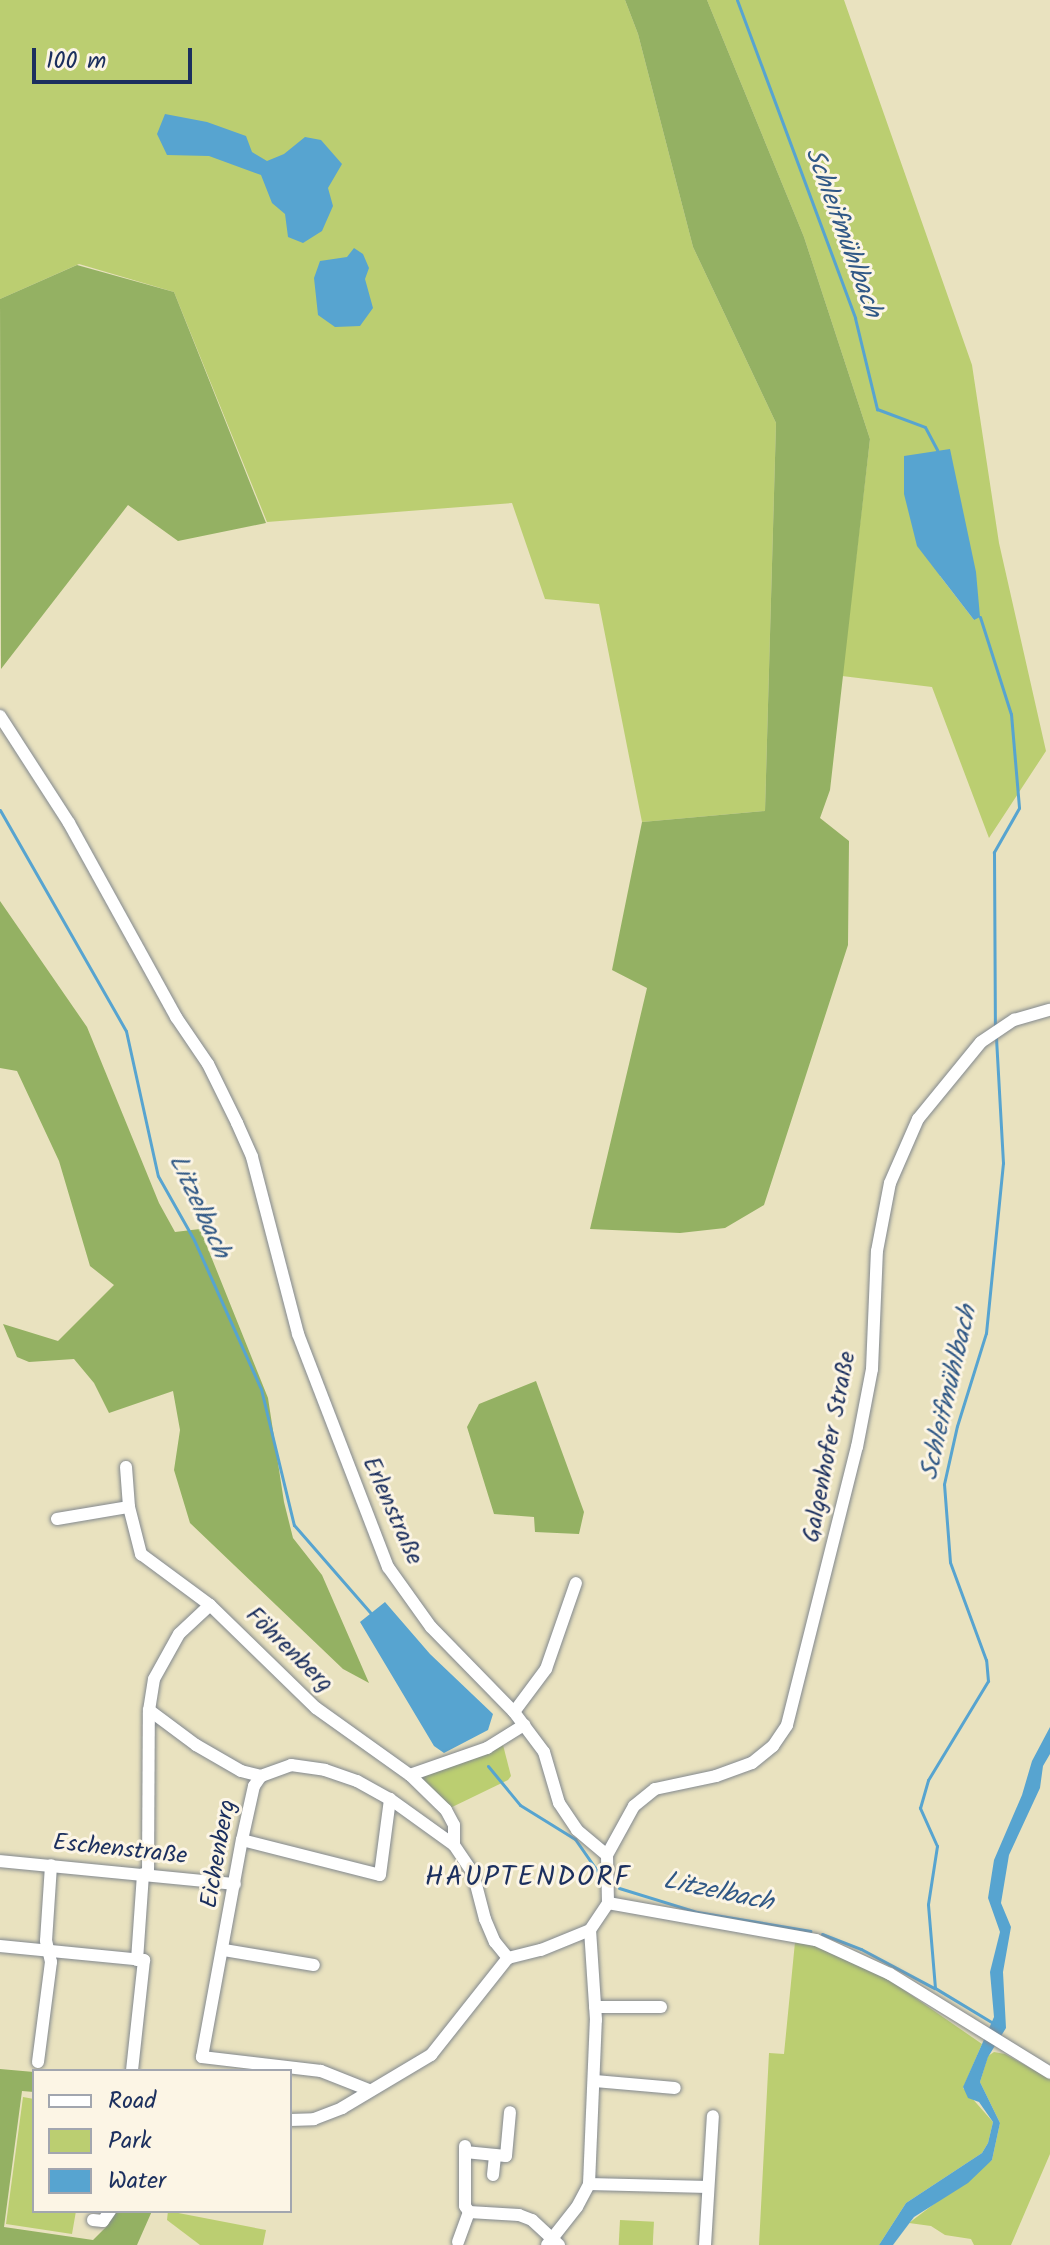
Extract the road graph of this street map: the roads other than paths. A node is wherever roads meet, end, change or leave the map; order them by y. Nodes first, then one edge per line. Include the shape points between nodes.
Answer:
1 (0, 716) edge
2 (1050, 1010) edge
3 (126, 1467) dead end
4 (129, 1507) junction
5 (57, 1519) dead end
6 (576, 1583) dead end
7 (210, 1605) junction
8 (149, 1710) junction
9 (514, 1712) junction
10 (524, 1725) junction
11 (410, 1775) junction
12 (261, 1776) junction
13 (390, 1799) junction
14 (242, 1840) junction
15 (454, 1845) junction
16 (607, 1855) junction
17 (0, 1861) edge
18 (51, 1865) junction
19 (146, 1874) junction
20 (235, 1884) junction
21 (608, 1903) junction
22 (590, 1930) junction
23 (0, 1946) edge
24 (49, 1950) junction
25 (224, 1950) junction
26 (508, 1958) junction
27 (137, 1960) junction
28 (314, 1965) dead end
29 (595, 2007) junction
30 (661, 2007) dead end
31 (38, 2062) dead end
32 (132, 2069) edge
33 (1050, 2073) edge
34 (595, 2081) junction
35 (675, 2088) dead end
36 (369, 2090) junction
37 (510, 2112) dead end
38 (713, 2116) dead end
39 (292, 2120) edge
40 (495, 2155) junction
41 (493, 2175) dead end
42 (589, 2184) junction
43 (708, 2187) junction
44 (469, 2212) junction
45 (109, 2213) edge
46 (93, 2220) dead end
47 (458, 2242) dead end
48 (553, 2243) edge
49 (705, 2245) edge

1 - 9 street, Erlenstraße via 69,823 217,1084 252,1157 298,1334 388,1567 431,1627
2 - 16 street, Galgenhofer Straße via 1002,1028 948,1079 918,1119 890,1183 877,1251 872,1369 787,1725 752,1763 655,1789 634,1806
3 - 4 street, Föhrenberg
4 - 5 street
4 - 7 street, Föhrenberg via 141,1554
6 - 9 street via 546,1669
7 - 8 street via 179,1634 154,1679
7 - 11 street, Föhrenberg via 316,1708
8 - 12 street via 241,1771
8 - 19 street
9 - 10 street, Erlenstraße
10 - 11 street via 487,1748
10 - 16 street, Erlenstraße via 544,1752 559,1803 577,1830
11 - 15 street, Föhrenberg via 446,1810 454,1825
12 - 13 street, Eichenberg via 291,1765 325,1770
12 - 14 street, Eichenberg
13 - 14 street via 380,1875
13 - 15 street, Eichenberg
14 - 20 street, Eichenberg
15 - 26 street, Eichenberg via 473,1873 485,1919
16 - 21 street
17 - 18 street, Eschenstraße
18 - 19 street, Eschenstraße
18 - 24 street
19 - 20 street, Eschenstraße
19 - 27 street
20 - 25 street, Eichenberg
21 - 22 street
21 - 33 street via 816,1940 890,1974
22 - 26 street
22 - 29 street
23 - 24 street
24 - 27 street
24 - 31 street
25 - 28 street
25 - 36 street, Eichenberg via 202,2057 321,2071
26 - 36 street via 431,2055
27 - 32 street via 144,1960
29 - 30 street
29 - 34 street
34 - 35 street
34 - 42 street
36 - 39 street via 314,2119
37 - 40 street via 506,2156
38 - 43 street
40 - 41 street
40 - 44 street via 465,2149
42 - 43 street
42 - 48 street
43 - 49 street
44 - 47 street
44 - 48 street via 519,2215 532,2220
45 - 46 street via 103,2221

